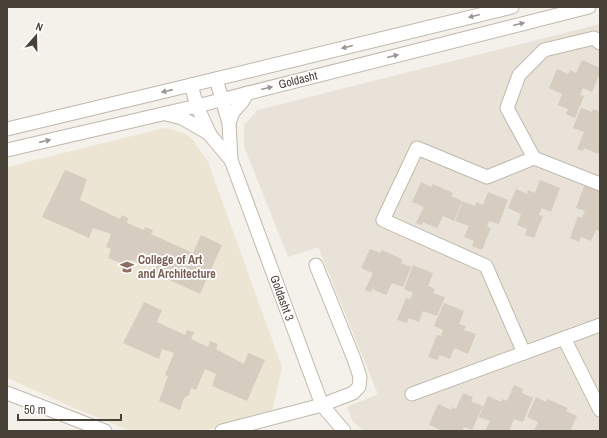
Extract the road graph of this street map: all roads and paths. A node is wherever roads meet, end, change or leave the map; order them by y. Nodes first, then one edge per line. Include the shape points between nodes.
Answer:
1 (512, 7) edge
2 (589, 7) edge
3 (573, 9) edge
4 (600, 43) edge
5 (216, 79) junction
6 (191, 85) junction
7 (247, 93) junction
8 (222, 99) junction
9 (196, 106) junction
10 (163, 114) junction
11 (229, 124) junction
12 (7, 129) edge
13 (210, 135) junction
14 (7, 150) edge
15 (534, 158) junction
16 (231, 160) junction
17 (600, 184) edge
18 (316, 265) dead end
19 (600, 325) edge
20 (564, 338) junction
21 (524, 353) junction
22 (7, 393) edge
23 (412, 394) dead end
24 (322, 405) junction
25 (600, 410) edge
26 (105, 431) edge
27 (222, 431) edge
28 (344, 431) edge

1 -> 5 street, Goldasht
2 - 3 street, Goldasht
7 -> 3 street, Goldasht
4 - 15 street via 594,38 544,50 519,75 507,108
5 - 6 street, Goldasht
5 - 8 street
6 - 9 street
6 -> 12 street, Goldasht
7 - 8 street, Goldasht
7 - 11 street via 233,112
8 - 9 street, Goldasht
8 - 11 street
9 - 10 street, Goldasht
9 - 13 street
10 - 13 street via 182,118
14 -> 10 street, Goldasht
11 - 16 street
13 - 16 street
15 - 17 street
15 - 21 street via 487,177 417,148 383,220 486,266
16 - 24 street, Goldasht 3
18 - 24 street via 360,378 359,387 353,393
19 - 20 street
20 - 21 street
20 - 25 street
21 - 23 street
22 - 26 street
24 - 27 street
24 - 28 street, Goldasht 3

